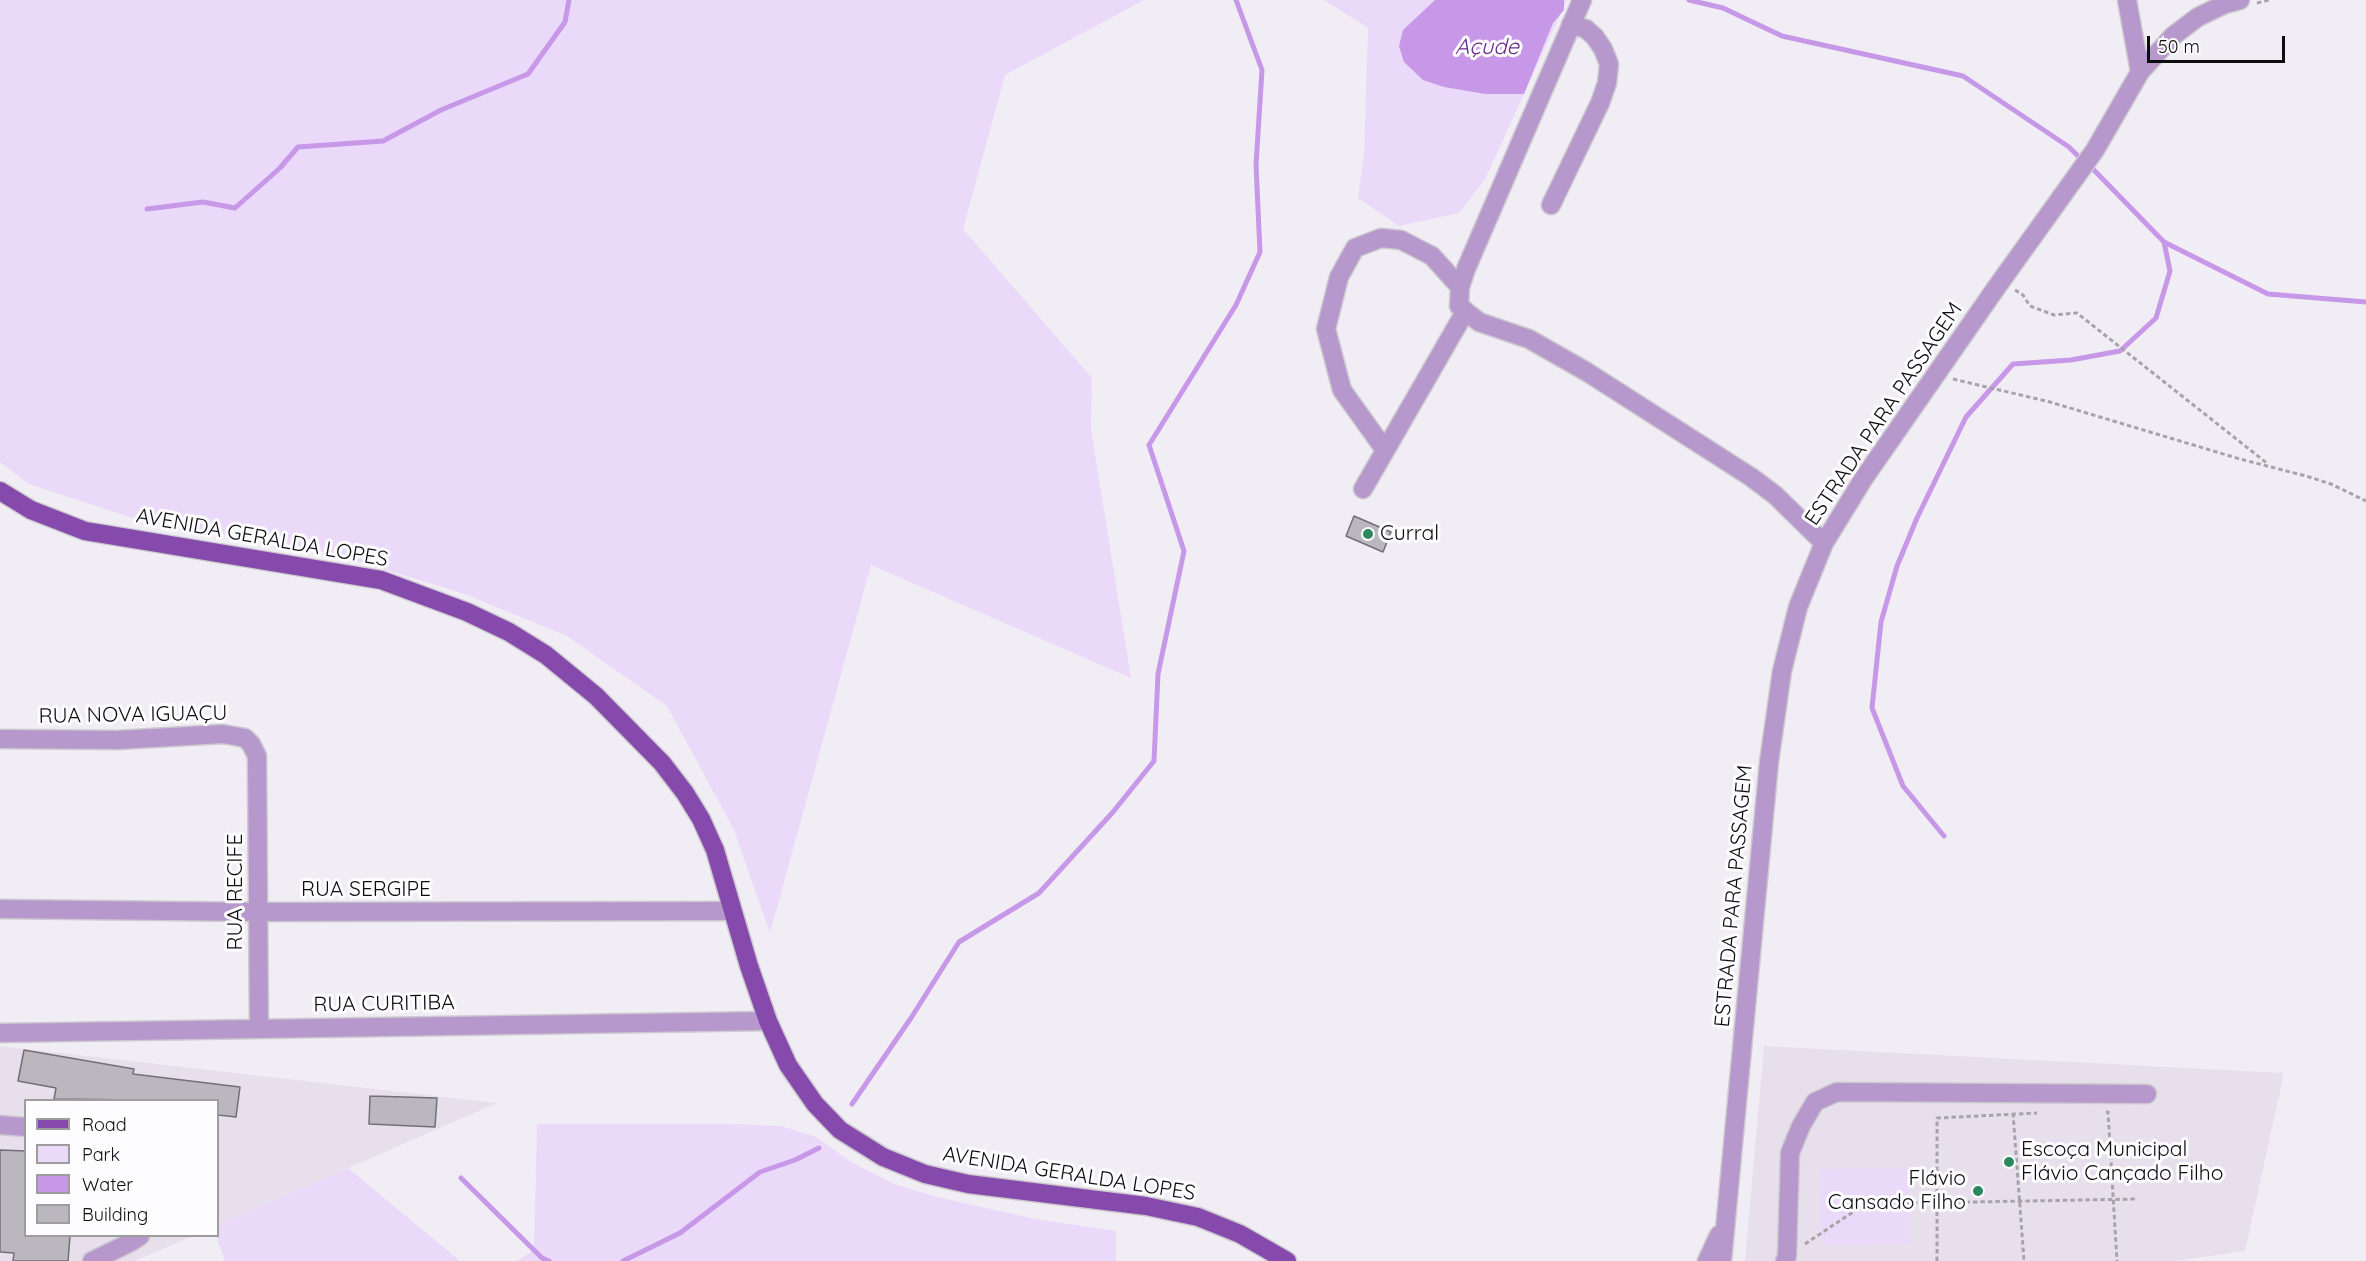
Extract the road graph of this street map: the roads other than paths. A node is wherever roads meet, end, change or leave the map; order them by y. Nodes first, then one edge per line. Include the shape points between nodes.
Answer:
1 (1582, 0) edge
2 (2127, 0) edge
3 (2245, 3) edge
4 (1571, 24) junction
5 (2140, 72) junction
6 (1551, 205) dead end
7 (1460, 287) junction
8 (1465, 312) junction
9 (1385, 450) junction
10 (1363, 489) dead end
11 (0, 491) edge
12 (1824, 543) junction
13 (0, 739) edge
14 (257, 756) joint
15 (0, 909) edge
16 (258, 912) junction
17 (732, 912) junction
18 (768, 1021) junction
19 (259, 1028) junction
20 (0, 1034) edge
21 (2147, 1094) dead end
22 (0, 1125) edge
23 (24, 1127) edge
24 (1724, 1225) junction
25 (138, 1237) edge
26 (1786, 1258) edge
27 (92, 1261) edge
28 (1287, 1261) edge
29 (1707, 1261) edge
30 (1722, 1261) edge

1 - 4 street
2 - 5 street
3 - 5 street, ESTRADA PARA PASSAGEM via 2225,4 2198,17 2173,36
4 - 6 street via 1586,28 1603,49 1609,64 1607,83
4 - 7 street
5 - 12 street, ESTRADA PARA PASSAGEM via 2096,150 1995,288
7 - 8 street via 1460,306
7 - 9 street via 1432,256 1401,240 1381,238 1355,248 1339,277 1326,329 1342,390
8 - 9 street
8 - 12 street via 1479,322 1529,339 1555,353 1657,416 1775,495
9 - 10 street
11 - 17 main road, AVENIDA GERALDA LOPES via 31,510 85,531 381,579 509,632 546,655 597,696 662,763 701,819 715,850
12 - 24 street, ESTRADA PARA PASSAGEM via 1798,608 1782,671 1769,762
13 - 14 street, RUA NOVA IGUAÇU via 118,740 223,734 245,738
14 - 16 street, RUA RECIFE
15 - 16 street, RUA SERGIPE
16 - 17 street, RUA SERGIPE
16 - 19 street, RUA RECIFE
17 - 18 main road, AVENIDA GERALDA LOPES
18 - 19 street, RUA CURITIBA
18 - 28 main road, AVENIDA GERALDA LOPES via 788,1065 815,1104 840,1130 883,1157 925,1174 968,1184 1146,1206 1198,1217 1240,1234
19 - 20 street, RUA CURITIBA
21 - 26 street via 1837,1092 1815,1102 1790,1153
22 - 23 street
24 - 29 street
24 - 30 street, ESTRADA PARA PASSAGEM
25 - 27 street

